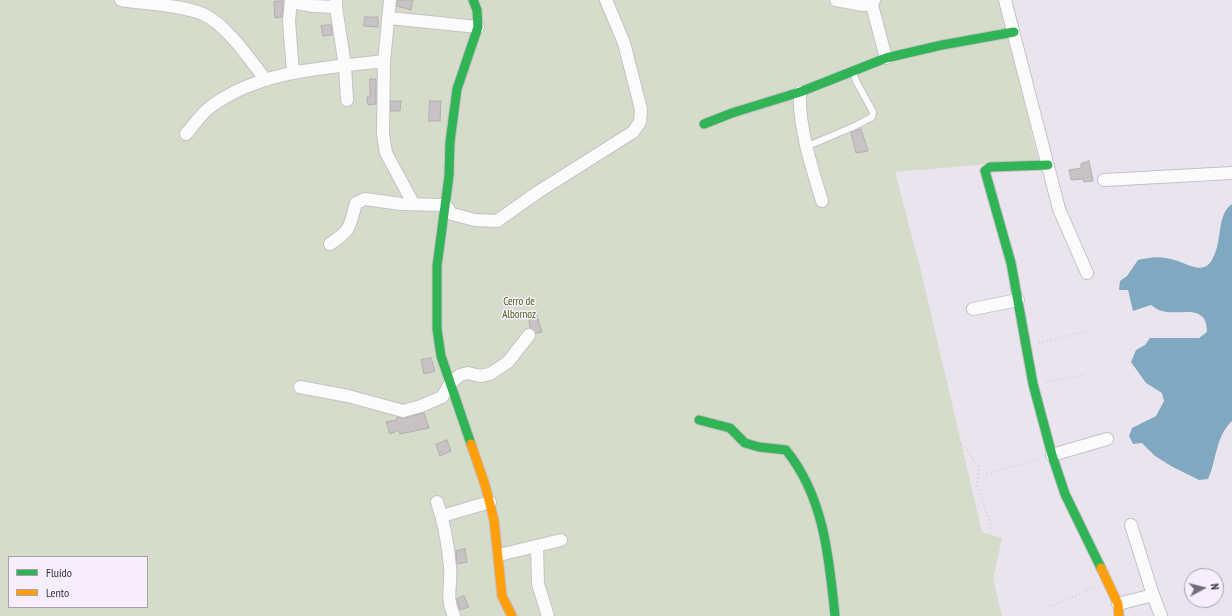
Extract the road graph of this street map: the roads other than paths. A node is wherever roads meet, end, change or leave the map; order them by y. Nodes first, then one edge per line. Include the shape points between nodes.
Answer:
1 (121, 0) edge
2 (390, 0) edge
3 (473, 0) edge
4 (606, 0) edge
5 (836, 0) edge
6 (1005, 0) edge
7 (291, 1) edge
8 (873, 2) edge
9 (336, 4) edge
10 (389, 18) junction
11 (478, 27) junction
12 (1014, 32) junction
13 (886, 58) junction
14 (384, 61) junction
15 (345, 66) junction
16 (292, 72) junction
17 (853, 72) junction
18 (266, 80) junction
19 (800, 92) junction
20 (347, 100) dead end
21 (704, 124) dead end
22 (186, 134) dead end
23 (808, 146) junction
24 (1048, 165) junction
25 (1232, 173) edge
26 (1104, 180) dead end
27 (822, 201) road end
28 (413, 203) junction
29 (445, 205) junction
30 (330, 244) road end
31 (1087, 273) dead end
32 (1018, 300) junction
33 (973, 309) dead end
34 (529, 335) dead end
35 (450, 384) junction
36 (300, 387) dead end
37 (699, 420) dead end
38 (1107, 439) dead end
39 (1052, 455) junction
40 (437, 502) dead end
41 (490, 502) junction
42 (442, 516) junction
43 (1132, 525) dead end
44 (561, 540) dead end
45 (537, 546) junction
46 (499, 555) junction
47 (1153, 595) junction
48 (1118, 604) junction
49 (454, 616) edge
50 (512, 616) edge
51 (548, 616) edge
52 (835, 616) edge
53 (1120, 616) edge
54 (1161, 616) edge

1 - 18 street via 203,14 225,31
2 - 10 street
3 - 11 street via 477,10
4 - 29 street via 628,57 640,109 640,122 633,132 497,221 475,220 452,214
5 - 8 street via 863,5
6 - 12 street
7 - 9 street via 313,6
7 - 16 street via 289,21
8 - 13 street
9 - 15 street
10 - 11 street
10 - 14 street
11 - 29 street via 457,89
12 - 13 street
12 - 24 street
13 - 17 street
14 - 15 street
14 - 28 street via 382,134 386,153
15 - 16 street
15 - 20 street
16 - 18 street
17 - 19 street
17 - 23 lane via 873,112 872,117
18 - 22 street via 235,91 212,105
19 - 21 street
19 - 23 street via 799,108
23 - 27 street
24 - 31 street via 1059,208
24 - 32 street via 990,166 984,171 1011,263
25 - 26 street
28 - 29 street
28 - 30 street via 360,200 356,203 351,226
29 - 35 street via 437,266 437,329 441,356
32 - 33 street
32 - 39 street via 1033,384
34 - 35 street via 508,362 490,374 463,374
35 - 36 street via 442,397 403,411 348,396
35 - 41 street
37 - 52 street via 730,428 745,443 786,450 796,462 815,500 822,524
38 - 39 street
39 - 48 street via 1066,494
40 - 42 street
41 - 42 street
41 - 46 street
42 - 49 street via 450,568 448,590
43 - 47 street
44 - 45 street
45 - 46 street
45 - 51 street via 538,584
46 - 50 street via 502,596
47 - 48 street
47 - 54 street
48 - 53 street

